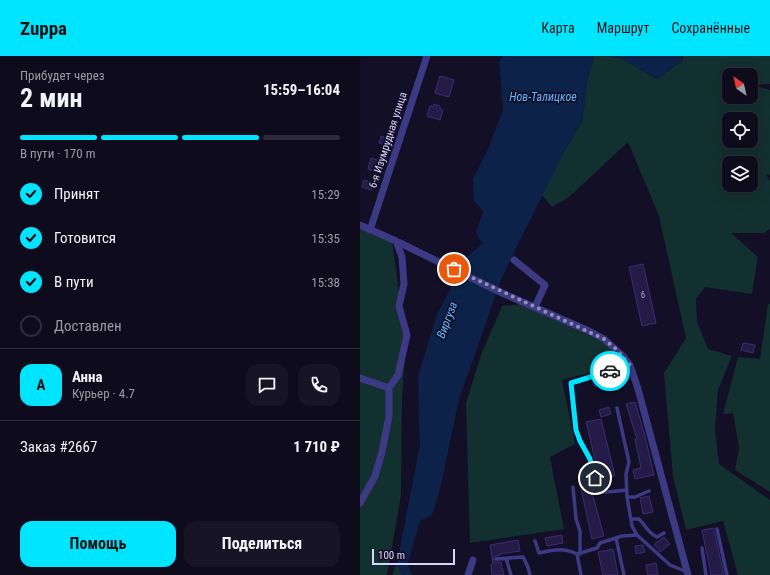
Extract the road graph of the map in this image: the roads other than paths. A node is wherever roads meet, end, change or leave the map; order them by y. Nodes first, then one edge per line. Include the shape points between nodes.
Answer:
1 (427, 56) edge
2 (360, 225) edge
3 (370, 230) junction
4 (396, 241) junction
5 (514, 260) dead end
6 (535, 307) junction
7 (630, 365) junction
8 (360, 378) edge
9 (389, 388) junction
10 (616, 408) dead end
11 (595, 478) dead end
12 (573, 487) dead end
13 (627, 490) junction
14 (649, 492) dead end
15 (596, 493) dead end
16 (627, 497) junction
17 (360, 503) edge
18 (631, 519) junction
19 (717, 529) dead end
20 (664, 533) dead end
21 (637, 535) junction
22 (616, 538) junction
23 (535, 541) dead end
24 (702, 548) dead end
25 (578, 554) junction
26 (506, 558) junction
27 (496, 559) dead end
28 (473, 560) dead end
29 (687, 573) edge
30 (468, 575) edge
31 (511, 575) edge
32 (530, 575) edge
33 (581, 575) edge
34 (624, 575) edge
35 (706, 575) edge
36 (727, 575) edge

1 - 3 street, 6-я Изумрудная улица
2 - 3 street
3 - 4 street
4 - 6 street
4 - 9 street via 402,257 404,284 399,306 407,335 398,374
5 - 6 street via 546,285
6 - 7 street via 604,339
7 - 11 lane via 571,383 576,430 590,459
7 - 29 street
8 - 9 street
9 - 17 street via 389,416 382,452 375,476
10 - 13 lane via 629,462 626,474
12 - 25 lane via 576,519 580,530
13 - 15 lane
13 - 16 lane
14 - 16 lane
16 - 18 lane
18 - 20 lane via 639,519 649,533 657,538
18 - 21 lane
19 - 36 lane
21 - 22 lane
21 - 29 lane via 670,565
22 - 25 lane via 600,542 597,548
22 - 34 lane
23 - 25 lane via 539,553 566,550
24 - 35 lane
25 - 33 lane
26 - 27 lane
26 - 31 lane
26 - 32 lane via 523,557
28 - 30 street

